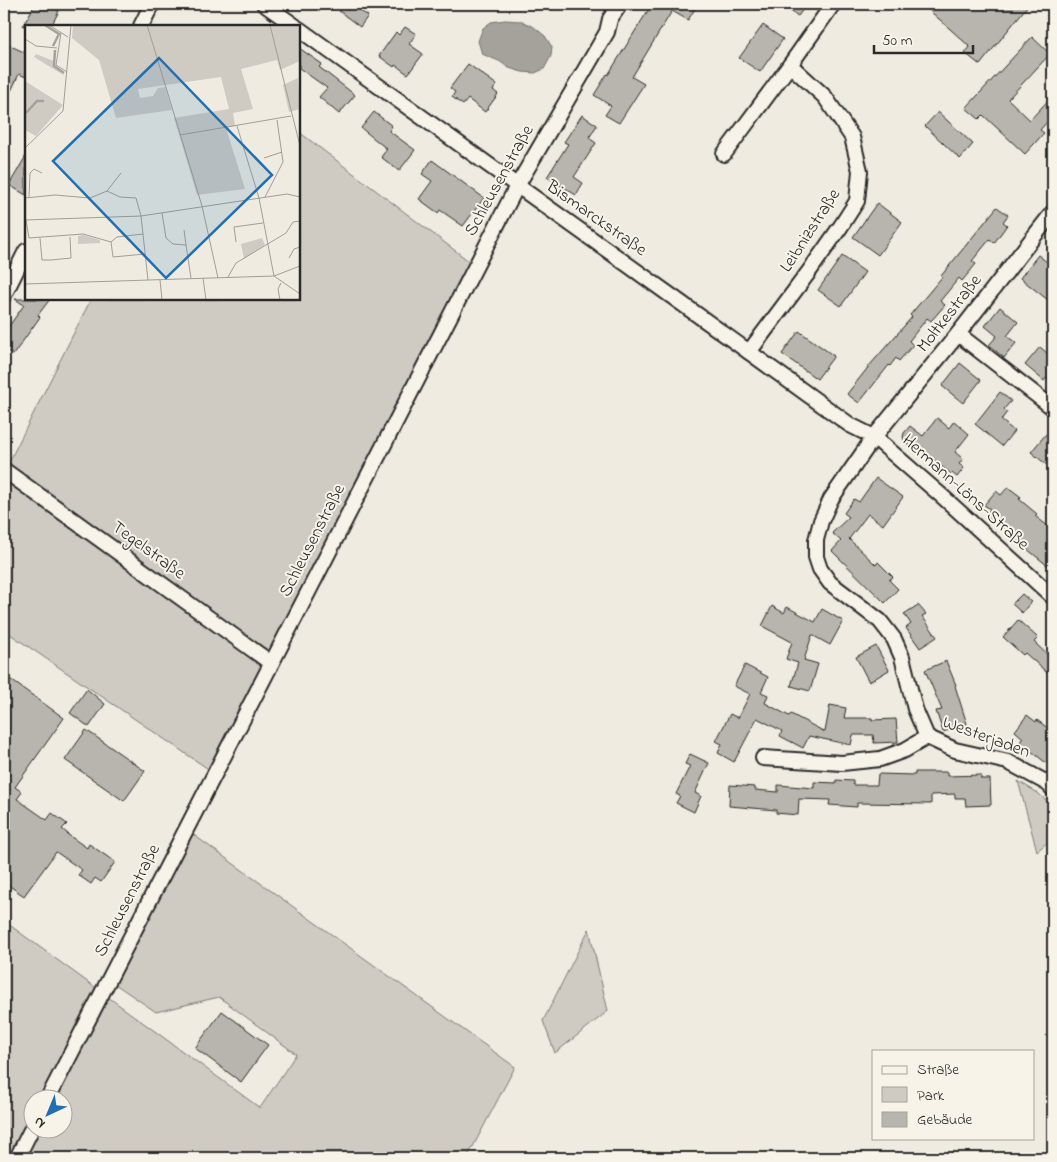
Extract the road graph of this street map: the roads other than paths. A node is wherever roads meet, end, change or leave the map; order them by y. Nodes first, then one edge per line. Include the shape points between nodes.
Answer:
1 (152, 4) edge
2 (264, 4) edge
3 (620, 4) edge
4 (833, 4) edge
5 (142, 25) edge
6 (294, 25) edge
7 (300, 30) edge
8 (790, 65) junction
9 (724, 154) dead end
10 (516, 186) junction
11 (1051, 221) edge
12 (25, 253) edge
13 (4, 295) edge
14 (958, 334) junction
15 (749, 352) junction
16 (1053, 408) edge
17 (874, 437) junction
18 (4, 470) edge
19 (1053, 598) edge
20 (271, 662) junction
21 (927, 737) junction
22 (763, 758) dead end
23 (1053, 789) edge
24 (52, 1090) edge
25 (26, 1140) edge
26 (17, 1158) edge

1 - 5 street
2 - 6 street
3 - 10 street, Schleusenstraße via 607,32
4 - 8 street
7 - 10 street, Bismarckstraße
8 - 9 street
8 - 15 street, Leibnizstraße via 825,97 852,137 860,170 857,201
10 - 15 street, Bismarckstraße
10 - 20 street, Schleusenstraße
11 - 14 street, Moltkestraße
12 - 13 street
14 - 16 street
14 - 17 street, Moltkestraße
15 - 17 street, Bismarckstraße via 850,425
17 - 19 street, Hermann-Löns-Straße
17 - 21 street, Westerjaden via 831,499 816,540 816,557 830,583 880,621 894,639
18 - 20 street, Tegelstraße
20 - 24 street, Schleusenstraße
21 - 22 street via 880,760 842,763
21 - 23 street, Westerjaden via 955,750 1008,762
25 - 26 street

